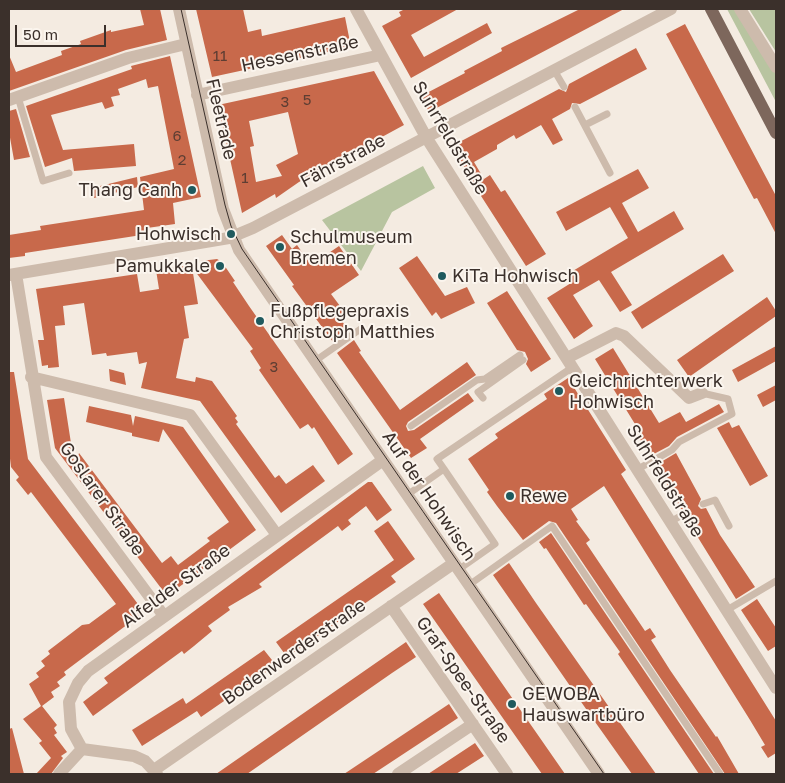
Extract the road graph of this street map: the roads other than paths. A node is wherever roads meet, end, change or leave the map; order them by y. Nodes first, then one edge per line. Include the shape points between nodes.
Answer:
1 (179, 9) edge
2 (671, 9) edge
3 (711, 9) edge
4 (740, 9) edge
5 (360, 10) edge
6 (186, 44) junction
7 (381, 54) junction
8 (776, 67) edge
9 (554, 70) junction
10 (564, 87) dead end
11 (198, 95) junction
12 (14, 99) edge
13 (575, 107) dead end
14 (607, 114) dead end
15 (585, 125) junction
16 (776, 133) edge
17 (426, 137) junction
18 (69, 173) dead end
19 (610, 173) dead end
20 (232, 237) junction
21 (12, 274) edge
22 (362, 328) dead end
23 (315, 361) junction
24 (570, 362) junction
25 (31, 377) junction
26 (702, 393) joint
27 (482, 398) dead end
28 (411, 426) dead end
29 (383, 460) junction
30 (444, 469) junction
31 (638, 469) junction
32 (406, 495) junction
33 (703, 504) dead end
34 (684, 514) dead end
35 (670, 522) junction
36 (728, 526) dead end
37 (277, 535) junction
38 (456, 566) junction
39 (776, 582) edge
40 (468, 585) junction
41 (391, 606) junction
42 (727, 610) junction
43 (164, 616) junction
44 (776, 688) edge
45 (473, 724) junction
46 (82, 749) junction
47 (156, 772) edge
48 (59, 774) edge
49 (398, 774) edge
50 (507, 774) edge
51 (599, 774) edge
52 (720, 774) edge

1 - 6 street, Fleetrade
2 - 9 street, Fährstraße
3 - 16 main road
4 - 8 street
5 - 7 street, Suhrfeldstraße
6 - 11 street, Fleetrade
6 - 12 street via 128,58
7 - 11 street, Hessenstraße
7 - 17 street, Suhrfeldstraße
9 - 10 lane
9 - 17 street, Fährstraße
11 - 20 street, Fleetrade
12 - 18 lane via 43,181
13 - 15 lane
14 - 15 lane
15 - 19 lane
17 - 20 street, Fährstraße
17 - 24 street, Suhrfeldstraße
20 - 21 street, Fährstraße
20 - 23 street, Auf der Hohwisch
21 - 25 street, Goslarer Straße
22 - 23 lane
23 - 29 street, Auf der Hohwisch
24 - 26 street via 616,333 624,336 689,398
24 - 30 lane via 437,459
24 - 31 street, Suhrfeldstraße
25 - 37 street via 190,415
25 - 43 street, Goslarer Straße via 46,457
26 - 31 lane via 728,399 732,414 679,442 672,450
27 - 28 lane via 478,392 522,357 485,379 477,380
29 - 32 street, Auf der Hohwisch
29 - 37 street, Alfelder Straße
30 - 32 lane
30 - 38 lane via 496,544
31 - 35 street, Suhrfeldstraße
32 - 38 street, Auf der Hohwisch
33 - 36 lane via 715,500
34 - 35 lane
35 - 42 street, Suhrfeldstraße
37 - 43 street, Alfelder Straße
38 - 40 street, Auf der Hohwisch
38 - 41 street, Bodenwerderstraße
39 - 42 lane
40 - 51 street, Auf der Hohwisch
40 - 52 lane via 552,526
41 - 45 street, Graf-Spee-Straße
41 - 47 street, Bodenwerderstraße
42 - 44 street, Suhrfeldstraße
43 - 46 street, Alfelder Straße via 88,671 78,683 69,702 71,729
45 - 49 street
45 - 50 street, Graf-Spee-Straße
46 - 47 street via 134,756
46 - 48 street

